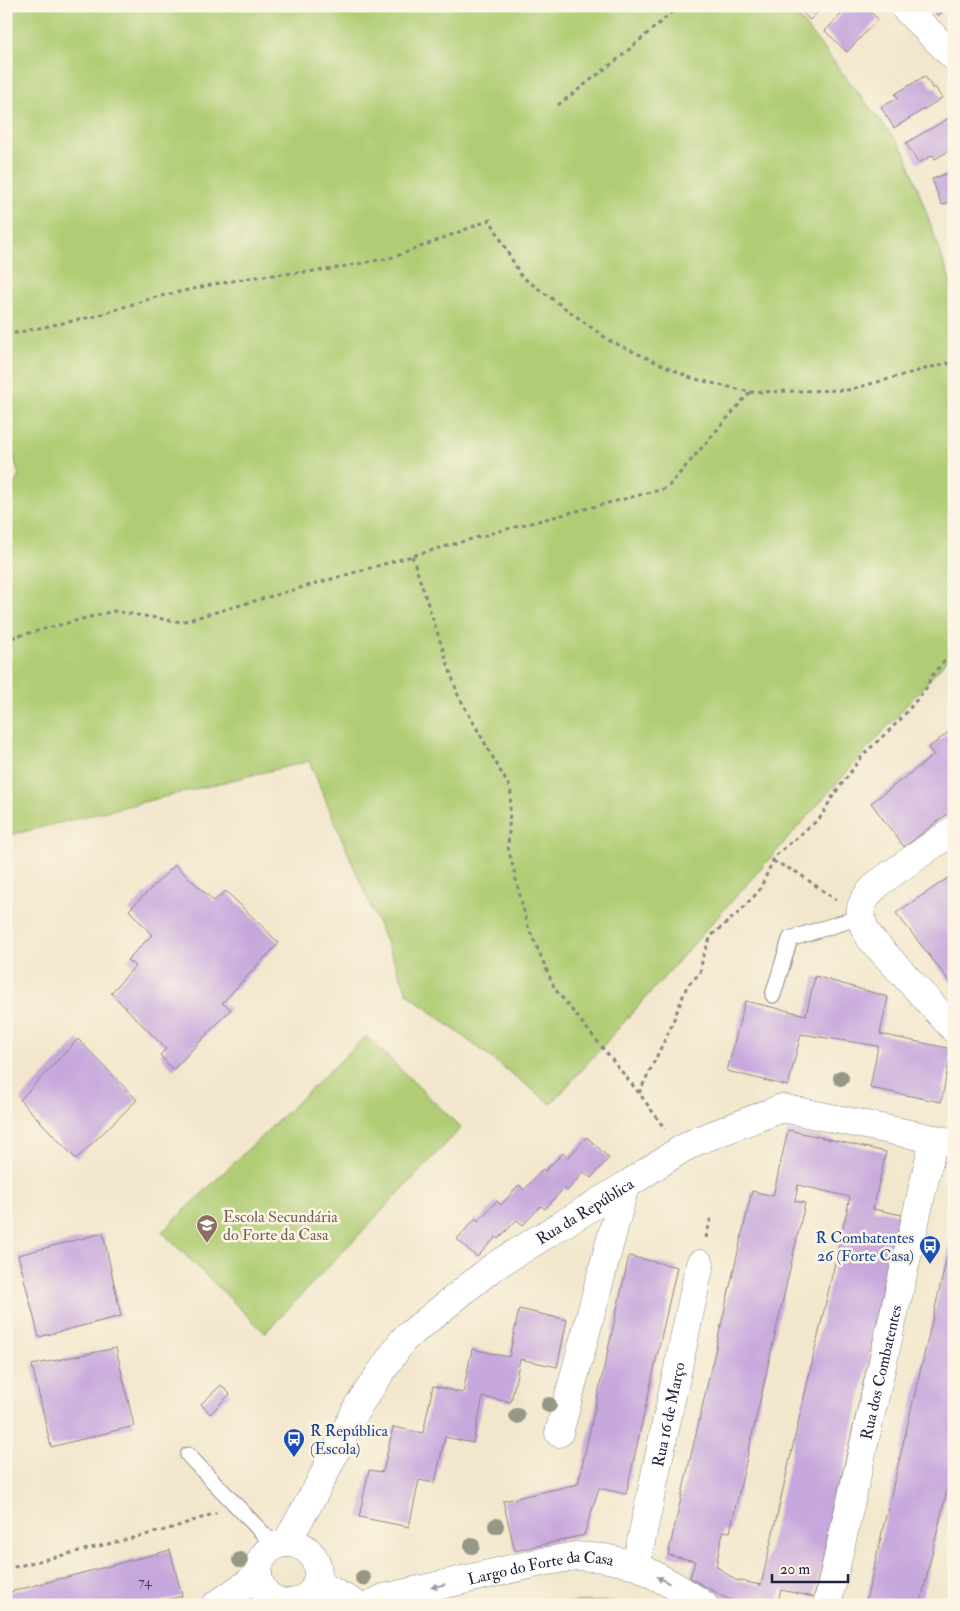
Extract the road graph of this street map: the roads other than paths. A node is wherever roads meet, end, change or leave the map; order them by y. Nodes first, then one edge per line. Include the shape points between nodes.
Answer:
1 (904, 6) edge
2 (954, 57) edge
3 (954, 830) edge
4 (860, 917) junction
5 (773, 994) dead end
6 (954, 1029) edge
7 (944, 1141) edge
8 (625, 1186) junction
9 (700, 1264) dead end
10 (559, 1432) dead end
11 (188, 1455) dead end
12 (315, 1492) junction
13 (280, 1544) junction
14 (312, 1554) junction
15 (636, 1565) junction
16 (258, 1574) junction
17 (299, 1599) edge
18 (216, 1605) edge
19 (357, 1605) edge
20 (370, 1605) edge
21 (704, 1605) edge
22 (827, 1605) edge

1 - 2 street
3 - 4 street via 869,892 861,904
4 - 5 lane via 790,939
4 - 6 street via 870,938
7 - 8 street, Rua da República via 782,1108 697,1141
7 - 22 street, Rua dos Combatentes
8 - 10 street
8 - 12 street, Rua da República via 493,1267 403,1340 358,1406
9 - 15 street, Rua 16 de Março
11 - 13 lane via 236,1506
12 - 13 street, Rua da República
12 - 14 street, Rua da República
13 - 14 street via 296,1544
13 - 16 street via 267,1551
14 - 17 street via 318,1573
15 -> 20 street, Largo do Forte da Casa via 576,1556 384,1598
21 -> 15 street, Largo do Forte da Casa
16 - 17 street via 259,1583 270,1597 279,1602
16 - 18 street
17 - 19 street

